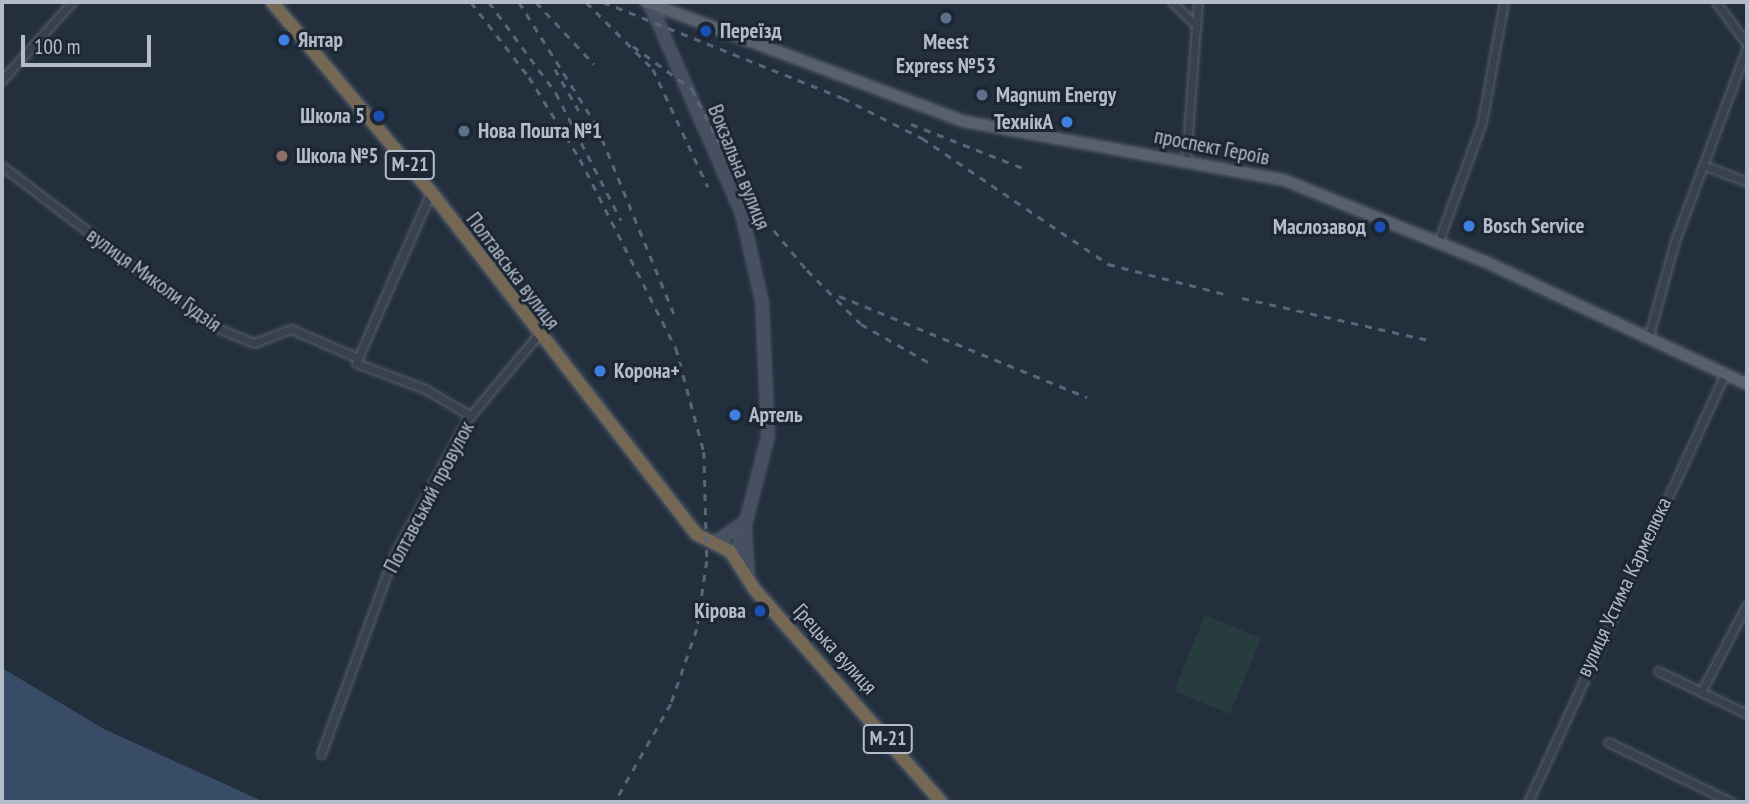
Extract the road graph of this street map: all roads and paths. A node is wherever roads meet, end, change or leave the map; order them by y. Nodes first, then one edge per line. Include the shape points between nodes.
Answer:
1 (72, 2) edge
2 (272, 2) edge
3 (1172, 2) edge
4 (1198, 2) edge
5 (1504, 2) edge
6 (1716, 2) edge
7 (649, 3) edge
8 (1195, 24) junction
9 (1747, 46) edge
10 (2, 80) edge
11 (1186, 160) junction
12 (2, 166) edge
13 (1706, 166) junction
14 (1747, 182) edge
15 (431, 192) junction
16 (1438, 243) junction
17 (537, 336) junction
18 (1648, 339) junction
19 (357, 360) junction
20 (1725, 373) junction
21 (1747, 384) edge
22 (471, 416) junction
23 (745, 522) junction
24 (716, 542) junction
25 (733, 556) junction
26 (748, 579) junction
27 (1747, 604) edge
28 (1658, 671) dead end
29 (1701, 692) junction
30 (1747, 714) edge
31 (1608, 742) dead end
32 (321, 754) dead end
33 (941, 802) edge
34 (1528, 802) edge
35 (1731, 802) edge

1 - 10 street
2 - 15 highway, Полтавська вулиця / М-21
3 - 8 street
4 - 8 street
5 - 16 street via 1482,122
6 - 9 street
7 - 11 main road, проспект Героїв via 962,121
7 - 23 main road, Вокзальна вулиця via 742,214 762,302 768,436 760,485
8 - 11 street
9 - 13 street
11 - 16 main road, проспект Героїв via 1284,180
12 - 19 street, вулиця Миколи Гудзія via 212,326 254,343 291,329
13 - 14 street
13 - 18 street via 1675,241
15 - 17 highway, Полтавська вулиця / М-21
15 - 19 street
16 - 18 main road, проспект Героїв
17 - 22 street, Полтавський провулок
17 - 24 highway, Полтавська вулиця / М-21 via 696,534
18 - 20 main road, проспект Героїв
19 - 22 street, вулиця Миколи Гудзія via 425,389
20 - 21 main road, проспект Героїв
20 - 34 street, вулиця Устима Кармелюка
22 - 32 street, Полтавський провулок via 393,557
23 - 24 main road
23 - 25 main road, Вокзальна вулиця
23 - 26 main road, Вокзальна вулиця
24 - 25 highway, Полтавська вулиця / М-21
25 - 26 highway, Грецька вулиця / М-21
26 - 33 highway, Грецька вулиця / М-21
27 - 29 street
28 - 29 street
29 - 30 street
31 - 35 street

